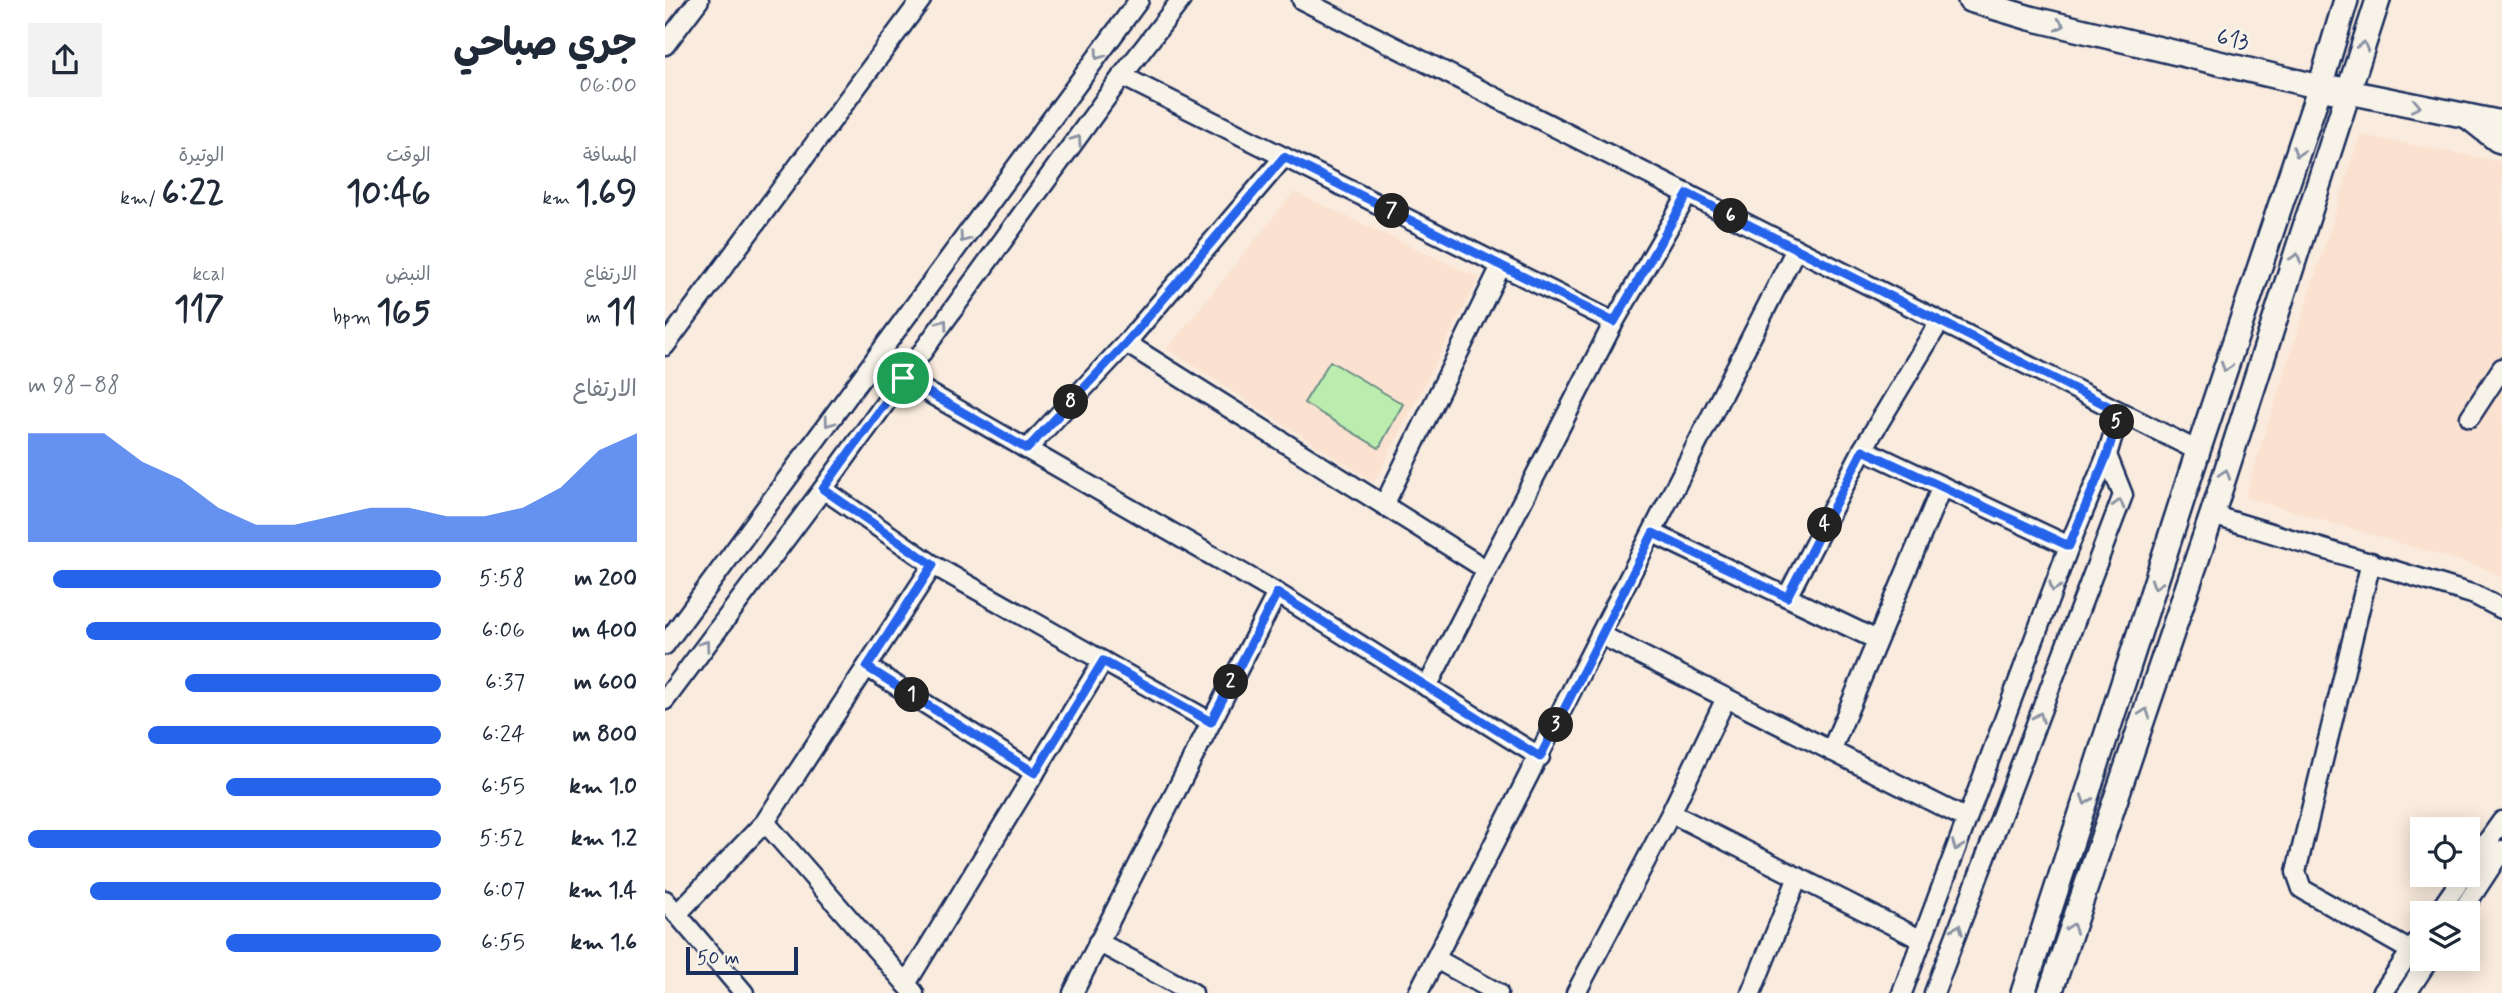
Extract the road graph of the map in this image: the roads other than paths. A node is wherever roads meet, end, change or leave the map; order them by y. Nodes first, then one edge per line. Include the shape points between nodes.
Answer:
1 (699, 0) edge
2 (921, 0) edge
3 (1139, 0) edge
4 (1181, 0) edge
5 (1302, 0) edge
6 (1970, 0) edge
7 (2346, 0) edge
8 (2378, 0) edge
9 (667, 40) edge
10 (1122, 76) junction
11 (2320, 87) junction
12 (2349, 92) junction
13 (2463, 116) junction
14 (2502, 123) edge
15 (2502, 144) edge
16 (1284, 157) junction
17 (1688, 194) junction
18 (1796, 249) junction
19 (1501, 266) junction
20 (1940, 321) junction
21 (1614, 322) junction
22 (1126, 343) junction
23 (665, 346) edge
24 (2502, 368) edge
25 (903, 378) junction
26 (2120, 412) junction
27 (2470, 417) dead end
28 (1027, 449) junction
29 (1863, 450) junction
30 (2198, 452) junction
31 (2107, 455) junction
32 (1942, 486) junction
33 (823, 489) junction
34 (1384, 505) junction
35 (2212, 515) junction
36 (1653, 533) junction
37 (2069, 546) junction
38 (2371, 562) junction
39 (933, 565) junction
40 (1487, 570) junction
41 (1277, 593) junction
42 (1787, 597) junction
43 (2502, 609) edge
44 (1601, 635) junction
45 (1877, 640) junction
46 (665, 645) edge
47 (1103, 661) junction
48 (867, 667) junction
49 (1427, 687) junction
50 (1726, 698) junction
51 (665, 700) edge
52 (1211, 722) junction
53 (1831, 751) junction
54 (1540, 757) junction
55 (1035, 773) junction
56 (1671, 813) junction
57 (1967, 819) junction
58 (2502, 821) edge
59 (765, 822) junction
60 (2502, 850) edge
61 (2480, 852) edge
62 (1798, 877) junction
63 (2469, 901) edge
64 (671, 907) edge
65 (1922, 940) junction
66 (1098, 942) junction
67 (2410, 950) edge
68 (2410, 952) edge
69 (1436, 959) junction
70 (2421, 971) edge
71 (910, 989) edge
72 (744, 993) edge
73 (1073, 993) edge
74 (1193, 993) edge
75 (1419, 993) edge
76 (1498, 993) edge
77 (1576, 993) edge
78 (1751, 993) edge
79 (1902, 993) edge
80 (1934, 993) edge
81 (2022, 993) edge
82 (2050, 993) edge
83 (2382, 993) edge
84 (2407, 993) edge

1 - 9 street
2 - 23 street
3 -> 46 street
4 - 10 street
5 - 17 street
6 -> 11 main road, 613
7 - 11 main road
12 -> 8 main road
10 - 16 street
25 -> 10 street
11 - 12 highway
11 -> 30 main road
12 -> 13 main road
35 -> 12 main road
13 - 14 main road
13 - 15 street
16 - 19 street
16 - 22 street
17 - 18 street
17 - 21 street
18 - 20 street
18 - 36 street
19 - 21 street
19 - 34 street
20 - 26 street
20 - 29 street
21 - 40 street
22 - 28 street
22 - 34 street
24 - 27 street
25 - 28 street
25 - 33 street
26 - 30 street
26 - 31 street
28 - 41 street
29 - 32 street
29 - 42 street
30 -> 81 main road
31 - 37 street
80 -> 31 street via 2123,495
32 - 37 street
32 - 45 street
33 - 39 street
51 -> 33 street
34 - 40 street
35 - 38 street
82 -> 35 main road
36 - 42 street
36 - 44 street
37 -> 57 street
38 - 43 street via 2475,595
38 - 67 street via 2296,872 2302,890
39 - 47 street
39 - 48 street
40 - 49 street
41 - 49 street
41 - 52 street
42 - 45 street
44 - 50 street
44 - 54 street
45 - 53 street
47 - 52 street
47 - 55 street
48 - 55 street
48 - 59 street
49 - 54 street
50 - 53 street
50 - 56 street
52 - 66 street
53 - 57 street
54 - 69 street
55 - 71 street
56 - 62 street
56 - 77 street
57 -> 65 street
58 - 61 street
59 - 64 street
59 - 71 street
60 - 63 street
62 - 65 street
62 - 78 street
64 - 72 street
65 - 79 street
66 - 73 street
66 - 74 street
68 - 83 street
69 - 75 street
69 - 76 street
70 - 84 street

